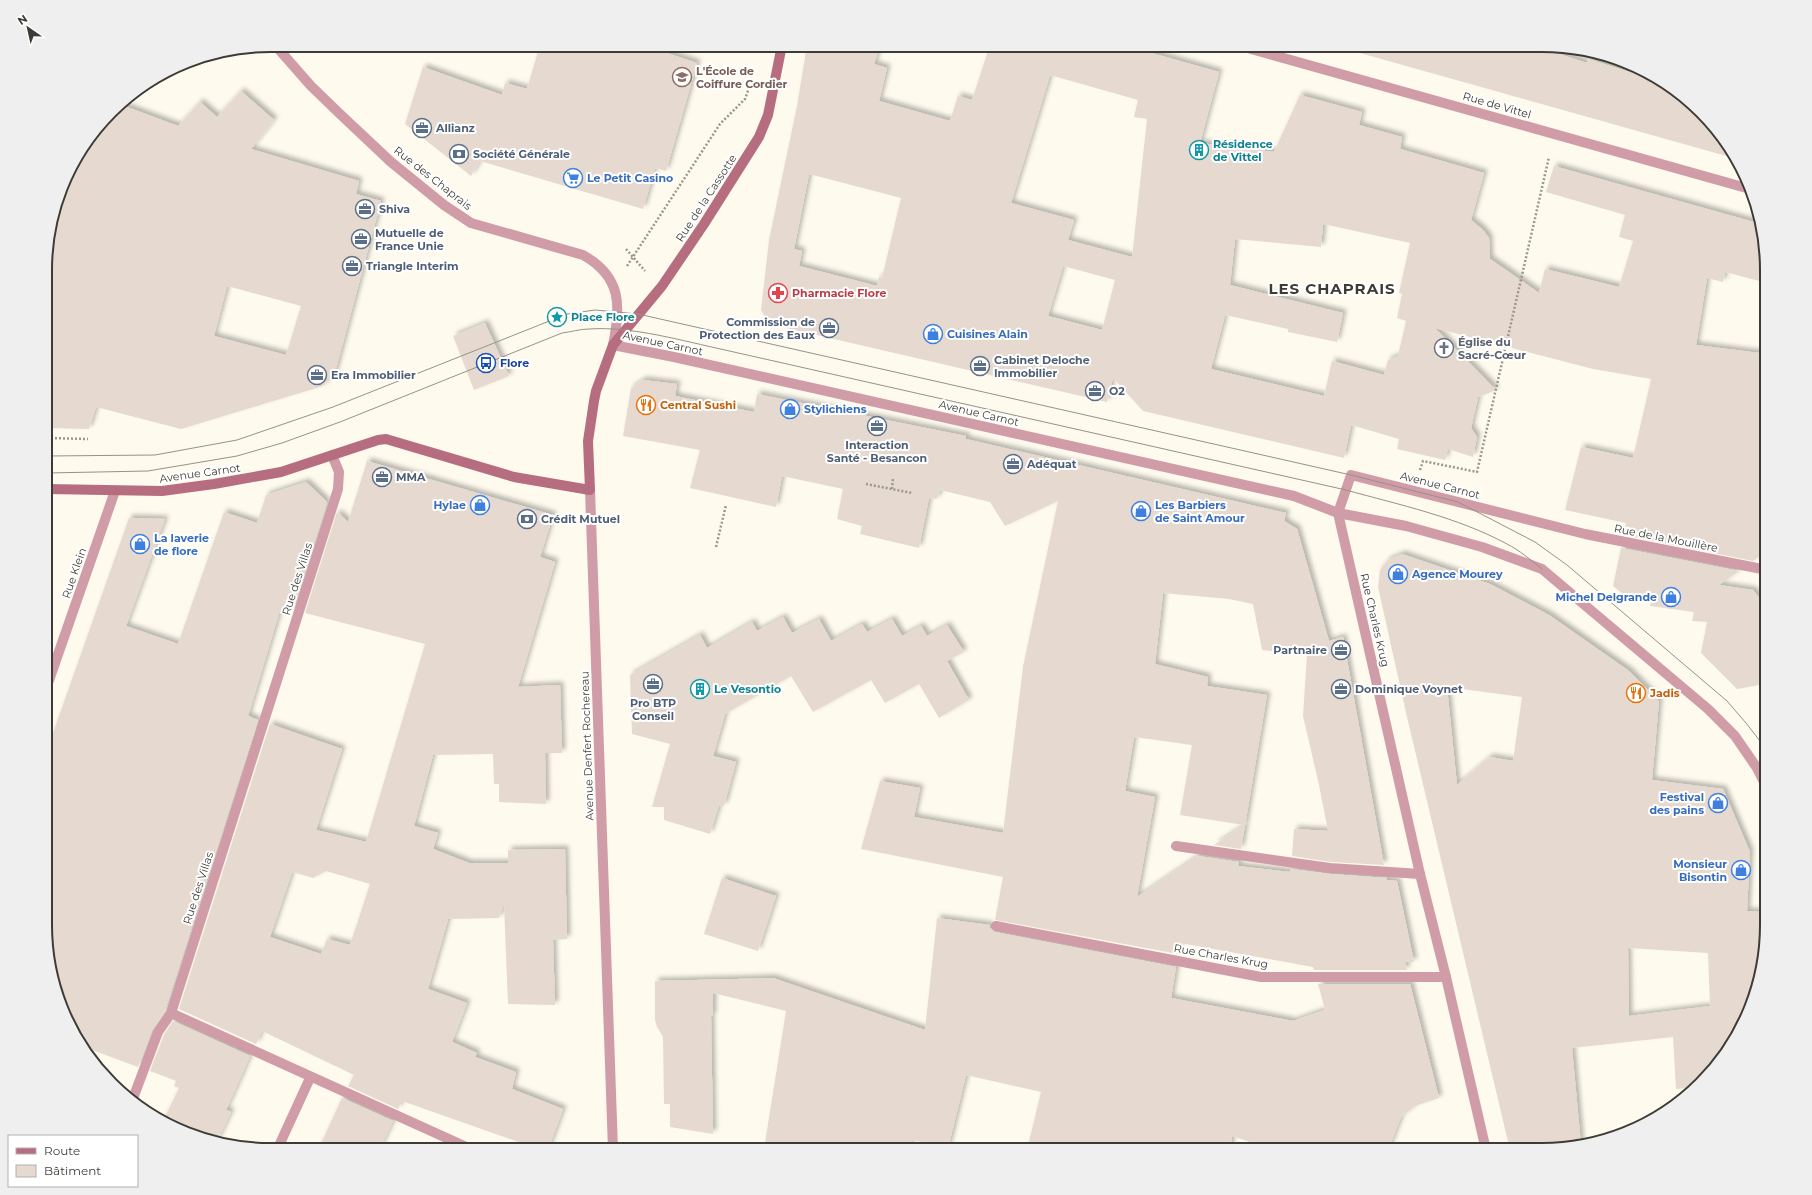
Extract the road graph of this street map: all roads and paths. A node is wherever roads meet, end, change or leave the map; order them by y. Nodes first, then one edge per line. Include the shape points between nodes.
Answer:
1 (281, 52) edge
2 (781, 52) edge
3 (1262, 52) edge
4 (750, 85) dead end
5 (1549, 157) dead end
6 (1743, 187) edge
7 (626, 249) dead end
8 (633, 257) junction
9 (646, 272) dead end
10 (613, 345) junction
11 (52, 438) edge
12 (88, 439) dead end
13 (332, 455) junction
14 (1423, 461) dead end
15 (893, 478) dead end
16 (866, 484) dead end
17 (52, 489) edge
18 (892, 489) junction
19 (590, 490) junction
20 (115, 492) junction
21 (912, 493) dead end
22 (726, 505) dead end
23 (1338, 513) junction
24 (1562, 528) joint
25 (716, 547) dead end
26 (1760, 569) edge
27 (52, 672) edge
28 (1760, 775) edge
29 (1176, 846) dead end
30 (1420, 874) junction
31 (996, 926) dead end
32 (1446, 977) junction
33 (171, 1013) junction
34 (310, 1078) junction
35 (134, 1095) edge
36 (280, 1143) edge
37 (457, 1143) edge
38 (613, 1143) edge
39 (1484, 1143) edge

1 - 10 street, Rue des Chaprais via 340,114 444,206 471,223 583,255 596,262 614,285 618,312
2 - 10 main road, Rue de la Cassotte via 768,115 759,137 662,286
3 - 6 street, Rue de Vittel
4 - 8 path via 745,100 720,124
5 - 14 path via 1477,472
7 - 8 path
8 - 9 path
10 - 19 main road, Avenue Denfert Rochereau via 594,401 588,441
10 - 23 street, Avenue Carnot via 1294,496
11 - 12 path
13 - 19 main road, Avenue Carnot via 386,439 514,477
13 - 20 main road, Avenue Carnot via 281,472 214,484 162,491
13 - 33 street, Rue des Villas via 339,472 338,489
15 - 18 path
16 - 18 path
17 - 20 main road, Avenue Carnot
18 - 21 path
19 - 38 street, Avenue Denfert Rochereau
20 - 27 street, Rue Klein
22 - 25 path
23 - 24 street, Avenue Carnot via 1351,475
23 - 28 street, Avenue Carnot via 1406,526 1482,547 1542,569 1708,709 1735,736
23 - 30 street, Rue Charles Krug
24 - 26 street, Rue de la Mouillère
29 - 30 street via 1330,868
30 - 32 street, Rue Charles Krug
31 - 32 street, Rue Charles Krug via 1261,977
32 - 39 street, Rue Charles Krug
33 - 34 street
33 - 35 street, Rue des Villas via 158,1032
34 - 36 street
34 - 37 street

